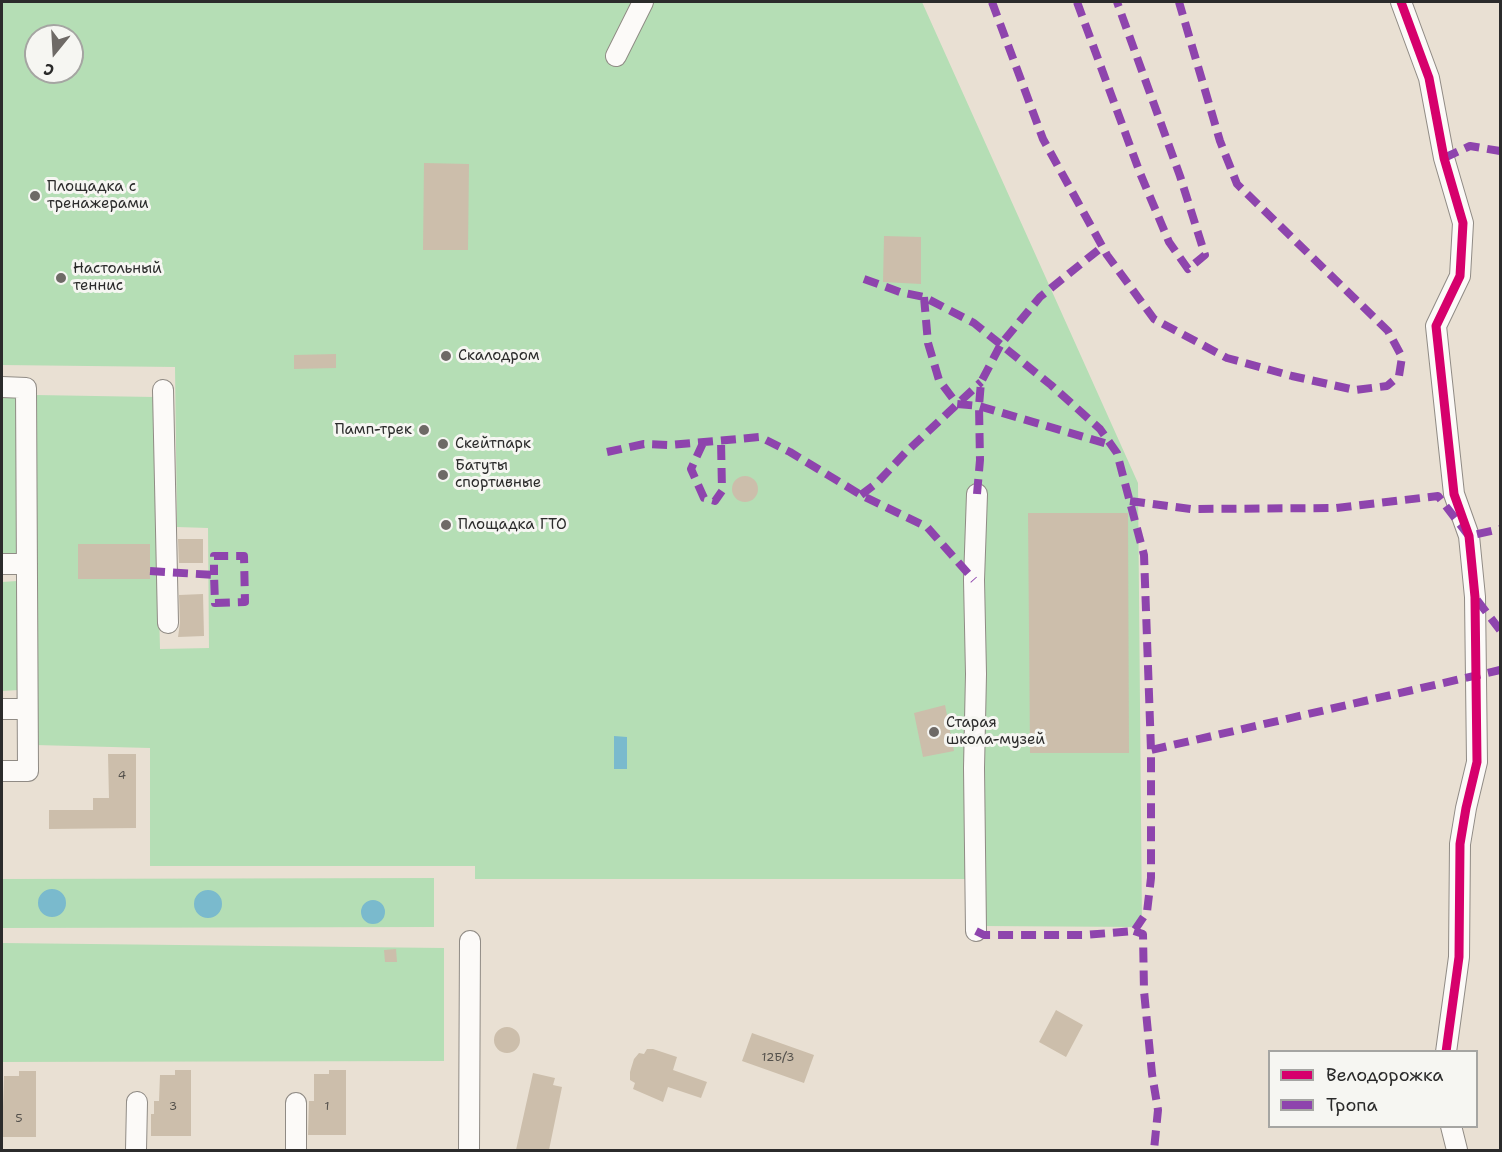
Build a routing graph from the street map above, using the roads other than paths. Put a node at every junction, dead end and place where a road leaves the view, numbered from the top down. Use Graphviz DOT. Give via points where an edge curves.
graph roads {
  1 [pos="643,2"];
  2 [pos="1401,2"];
  3 [pos="616,56"];
  4 [pos="2,387"];
  5 [pos="164,390"];
  6 [pos="977,494"];
  7 [pos="2,564"];
  8 [pos="27,564"];
  9 [pos="168,622"];
  10 [pos="2,709"];
  11 [pos="27,709"];
  12 [pos="2,771"];
  13 [pos="976,931"];
  14 [pos="470,941"];
  15 [pos="1446,1050"];
  16 [pos="137,1102"];
  17 [pos="296,1103"];
  18 [pos="1452,1128"];
  19 [pos="136,1150"];
  20 [pos="296,1150"];
  21 [pos="469,1150"];
  22 [pos="1457,1150"];
  1 -- 3 [label="street"];
  2 -- 15 [label="street" via="1430,78 1444,158 1463,223 1460,276 1436,326 1454,494 1469,536 1475,597 1477,762 1460,844 1459,957"];
  4 -- 8 [label="street" via="26,388"];
  5 -- 9 [label="street"];
  6 -- 13 [label="street"];
  7 -- 8 [label="street"];
  8 -- 11 [label="street"];
  10 -- 11 [label="street"];
  11 -- 12 [label="street" via="28,771"];
  14 -- 21 [label="street"];
  16 -- 19 [label="street"];
  17 -- 20 [label="street"];
  18 -- 22 [label="street"];
}
